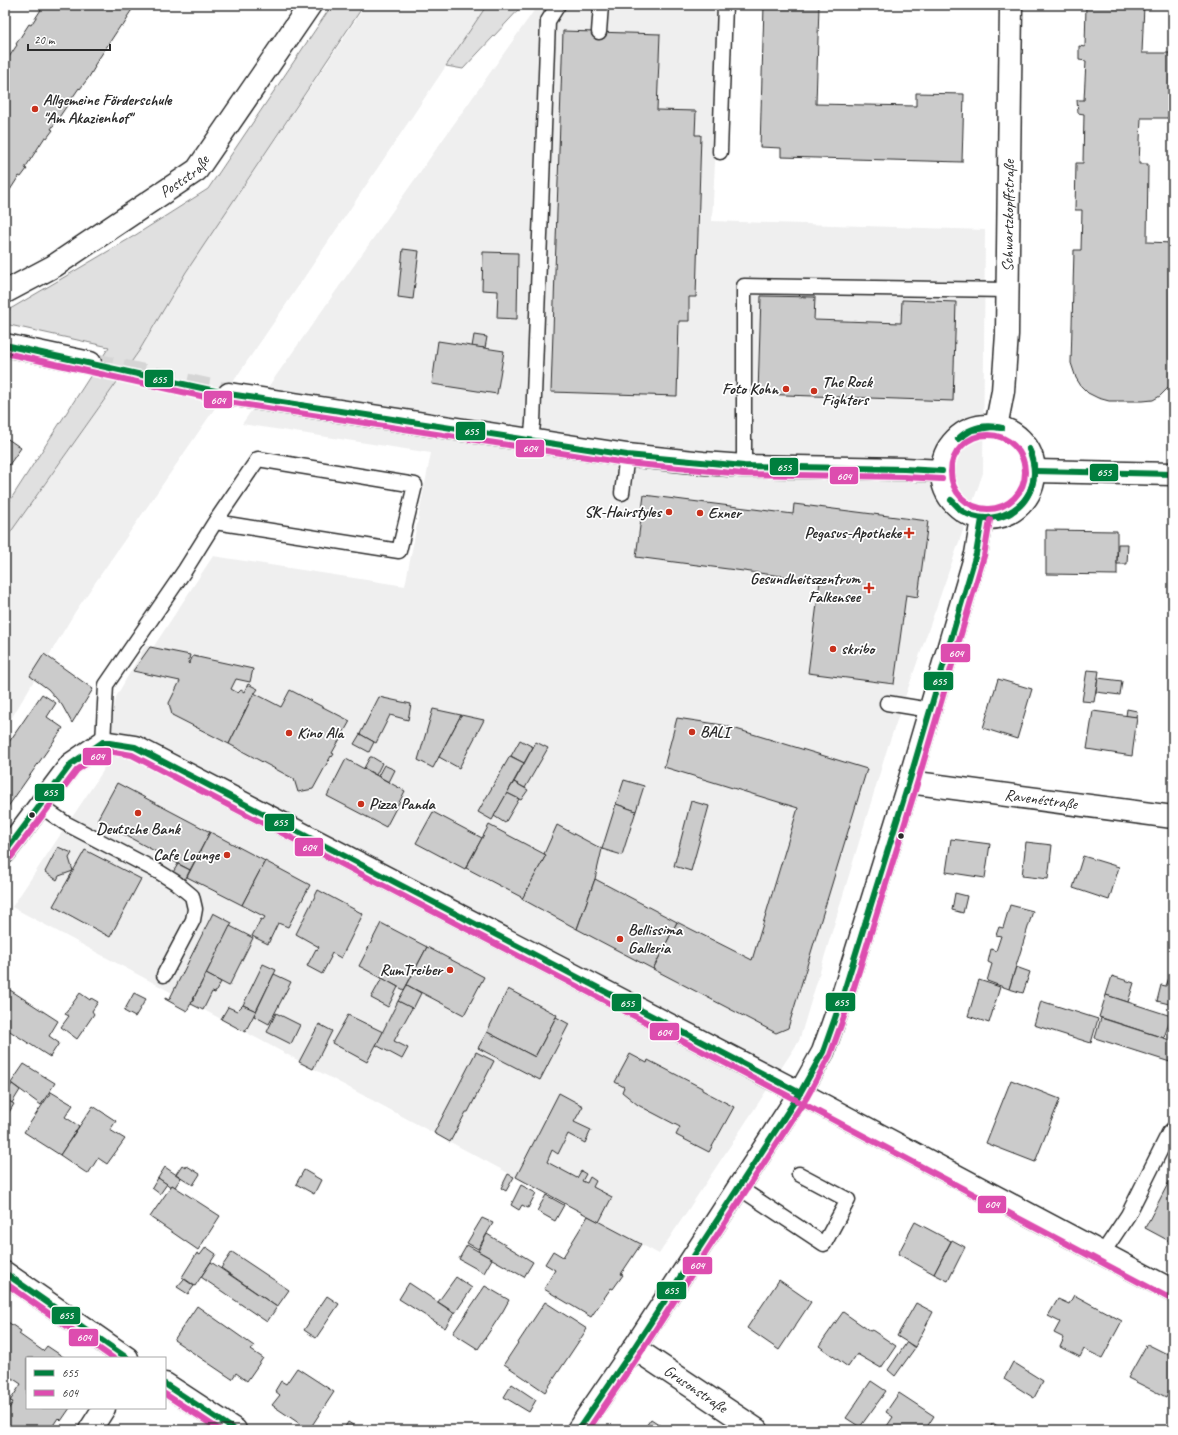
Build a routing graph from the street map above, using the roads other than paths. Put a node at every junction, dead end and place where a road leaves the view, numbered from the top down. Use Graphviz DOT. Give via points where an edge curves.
graph roads {
  1 [pos="310,5"];
  2 [pos="558,5"];
  3 [pos="601,5"];
  4 [pos="725,5"];
  5 [pos="1011,5"];
  6 [pos="599,32"];
  7 [pos="720,152"];
  8 [pos="1008,290"];
  9 [pos="5,292"];
  10 [pos="5,345"];
  11 [pos="90,363"];
  12 [pos="229,394"];
  13 [pos="996,427"];
  14 [pos="531,440"];
  15 [pos="627,455"];
  16 [pos="744,466"];
  17 [pos="942,471"];
  18 [pos="1035,471"];
  19 [pos="1173,474"];
  20 [pos="622,493"];
  21 [pos="982,519"];
  22 [pos="215,522"];
  23 [pos="887,703"];
  24 [pos="930,710"];
  25 [pos="103,742"];
  26 [pos="909,782"];
  27 [pos="39,806"];
  28 [pos="1173,817"];
  29 [pos="5,852"];
  30 [pos="164,975"];
  31 [pos="800,1093"];
  32 [pos="1173,1129"];
  33 [pos="799,1174"];
  34 [pos="738,1188"];
  35 [pos="1102,1254"];
  36 [pos="5,1273"];
  37 [pos="1173,1292"];
  38 [pos="634,1348"];
  39 [pos="126,1357"];
  40 [pos="166,1385"];
  41 [pos="103,1409"];
  42 [pos="90,1430"];
  43 [pos="235,1430"];
  44 [pos="578,1430"];
  45 [pos="757,1430"];
  1 -- 9 [label="street, Poststraße" via="197,170 54,266"];
  2 -- 14 [label="lane" via="548,21"];
  3 -- 6 [label="lane"];
  4 -- 7 [label="lane"];
  5 -- 8 [label="street, Schwartzkopffstraße"];
  8 -- 13 [label="street, Schwartzkopffstraße" via="1003,392"];
  8 -- 16 [label="lane" via="744,286"];
  10 -- 11 [label="street"];
  12 -- 14 [label="street"];
  13 -- 17 [label="street" via="980,426 959,437 945,455"];
  13 -- 18 [label="street" via="1008,430 1019,437 1033,458"];
  14 -- 15 [label="street"];
  15 -- 16 [label="street"];
  15 -- 20 [label="lane"];
  16 -- 17 [label="street"];
  17 -- 21 [label="street" via="943,484 957,508"];
  18 -- 19 [label="street"];
  18 -- 21 [label="street" via="1032,487 1021,505 1013,512 998,518"];
  21 -- 24 [label="street" via="976,554"];
  22 -- 22 [label="lane" via="258,459 415,485 399,551"];
  22 -- 25 [label="lane" via="106,685"];
  23 -- 24 [label="lane"];
  24 -- 26 [label="street"];
  25 -- 27 [label="street" via="71,764"];
  25 -- 31 [label="street" via="135,747"];
  26 -- 28 [label="street, Ravenéstraße"];
  26 -- 31 [label="street" via="823,1052"];
  27 -- 29 [label="street"];
  27 -- 30 [label="lane" via="65,823 159,872 192,896 195,909 193,920"];
  31 -- 34 [label="street"];
  31 -- 35 [label="street"];
  32 -- 35 [label="lane" via="1128,1215"];
  33 -- 34 [label="lane" via="848,1200 824,1244"];
  34 -- 38 [label="street"];
  35 -- 37 [label="street"];
  36 -- 39 [label="street"];
  38 -- 44 [label="street"];
  38 -- 45 [label="street, Grusonstraße"];
  40 -- 43 [label="street"];
  41 -- 42 [label="street"];
}
